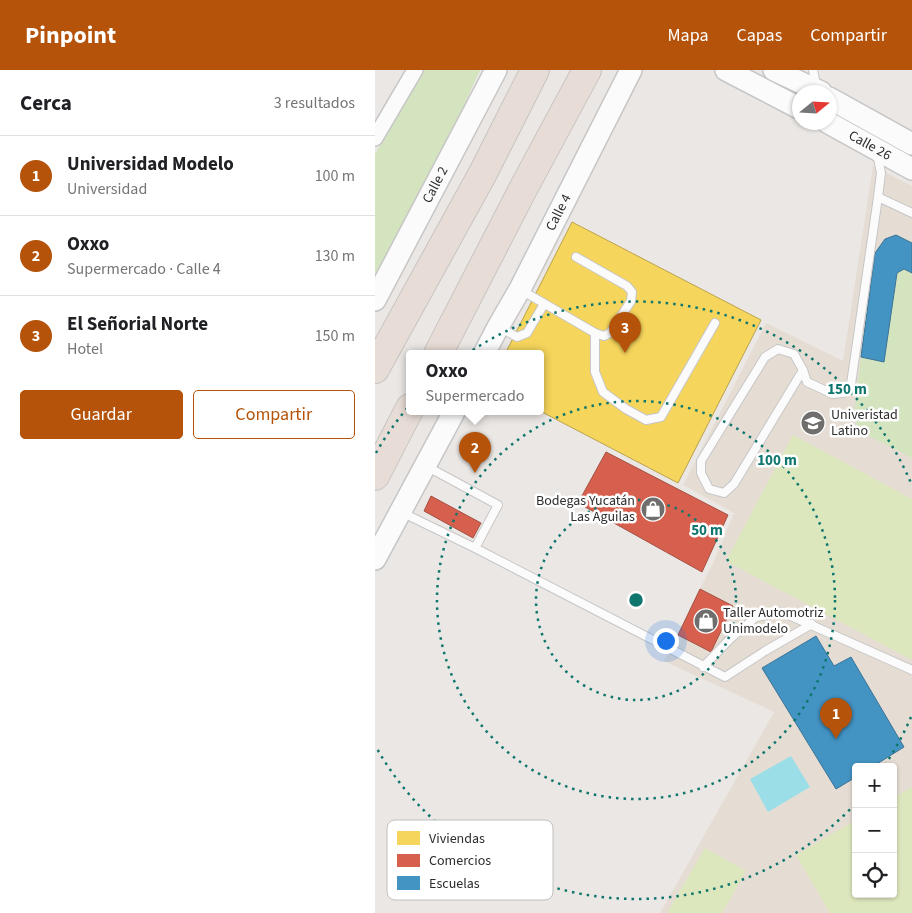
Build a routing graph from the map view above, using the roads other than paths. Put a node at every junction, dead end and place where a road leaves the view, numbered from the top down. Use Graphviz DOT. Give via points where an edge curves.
graph roads {
  1 [pos="415,70"];
  2 [pos="496,70"];
  3 [pos="535,70"];
  4 [pos="587,70"];
  5 [pos="726,70"];
  6 [pos="773,70"];
  7 [pos="813,70"];
  8 [pos="627,72"];
  9 [pos="804,85"];
  10 [pos="819,85"];
  11 [pos="837,102"];
  12 [pos="792,104"];
  13 [pos="837,127"];
  14 [pos="375,138"];
  15 [pos="912,144"];
  16 [pos="876,148"];
  17 [pos="912,168"];
  18 [pos="878,197"];
  19 [pos="912,213"];
  20 [pos="576,257"];
  21 [pos="520,290"];
  22 [pos="375,300"];
  23 [pos="544,304"];
  24 [pos="715,323"];
  25 [pos="498,327"];
  26 [pos="595,333"];
  27 [pos="440,350"];
  28 [pos="486,350"];
  29 [pos="375,370"];
  30 [pos="803,370"];
  31 [pos="406,415"];
  32 [pos="452,415"];
  33 [pos="426,466"];
  34 [pos="375,476"];
  35 [pos="401,512"];
  36 [pos="475,548"];
  37 [pos="375,559"];
  38 [pos="812,624"];
  39 [pos="703,667"];
  40 [pos="912,670"];
  1 -- 14 [label="street"];
  2 -- 22 [label="main road, Calle 2"];
  3 -- 29 [label="highway" via="483,173"];
  4 -- 27 [label="highway"];
  5 -- 12 [label="main road"];
  6 -- 9 [label="main road, Calle 26"];
  7 -- 10 [label="lane"];
  8 -- 21 [label="main road, Calle 4"];
  11 -- 15 [label="main road, Calle 26"];
  13 -- 16 [label="main road, Calle 26"];
  16 -- 17 [label="main road, Calle 26"];
  16 -- 18 [label="lane" via="881,173"];
  18 -- 19 [label="lane"];
  18 -- 30 [label="lane" via="851,384 843,393 833,394 807,382"];
  20 -- 26 [label="lane" via="632,292 631,301 610,333 604,336"];
  21 -- 23 [label="lane"];
  21 -- 25 [label="main road, Calle 4"];
  23 -- 25 [label="lane" via="527,333 517,337"];
  23 -- 26 [label="lane"];
  24 -- 26 [label="lane" via="661,417 646,420 603,392 595,372"];
  25 -- 28 [label="main road, Calle 4"];
  30 -- 30 [label="lane" via="794,354 778,350 765,357 701,461 701,473 709,489 724,493 734,484"];
  31 -- 34 [label="highway"];
  32 -- 33 [label="main road"];
  33 -- 35 [label="main road"];
  33 -- 36 [label="lane" via="498,505"];
  35 -- 36 [label="lane"];
  35 -- 37 [label="main road"];
  36 -- 39 [label="lane"];
  38 -- 39 [label="lane" via="725,677"];
  38 -- 39 [label="lane" via="782,612 756,617"];
  38 -- 40 [label="lane"];
}
